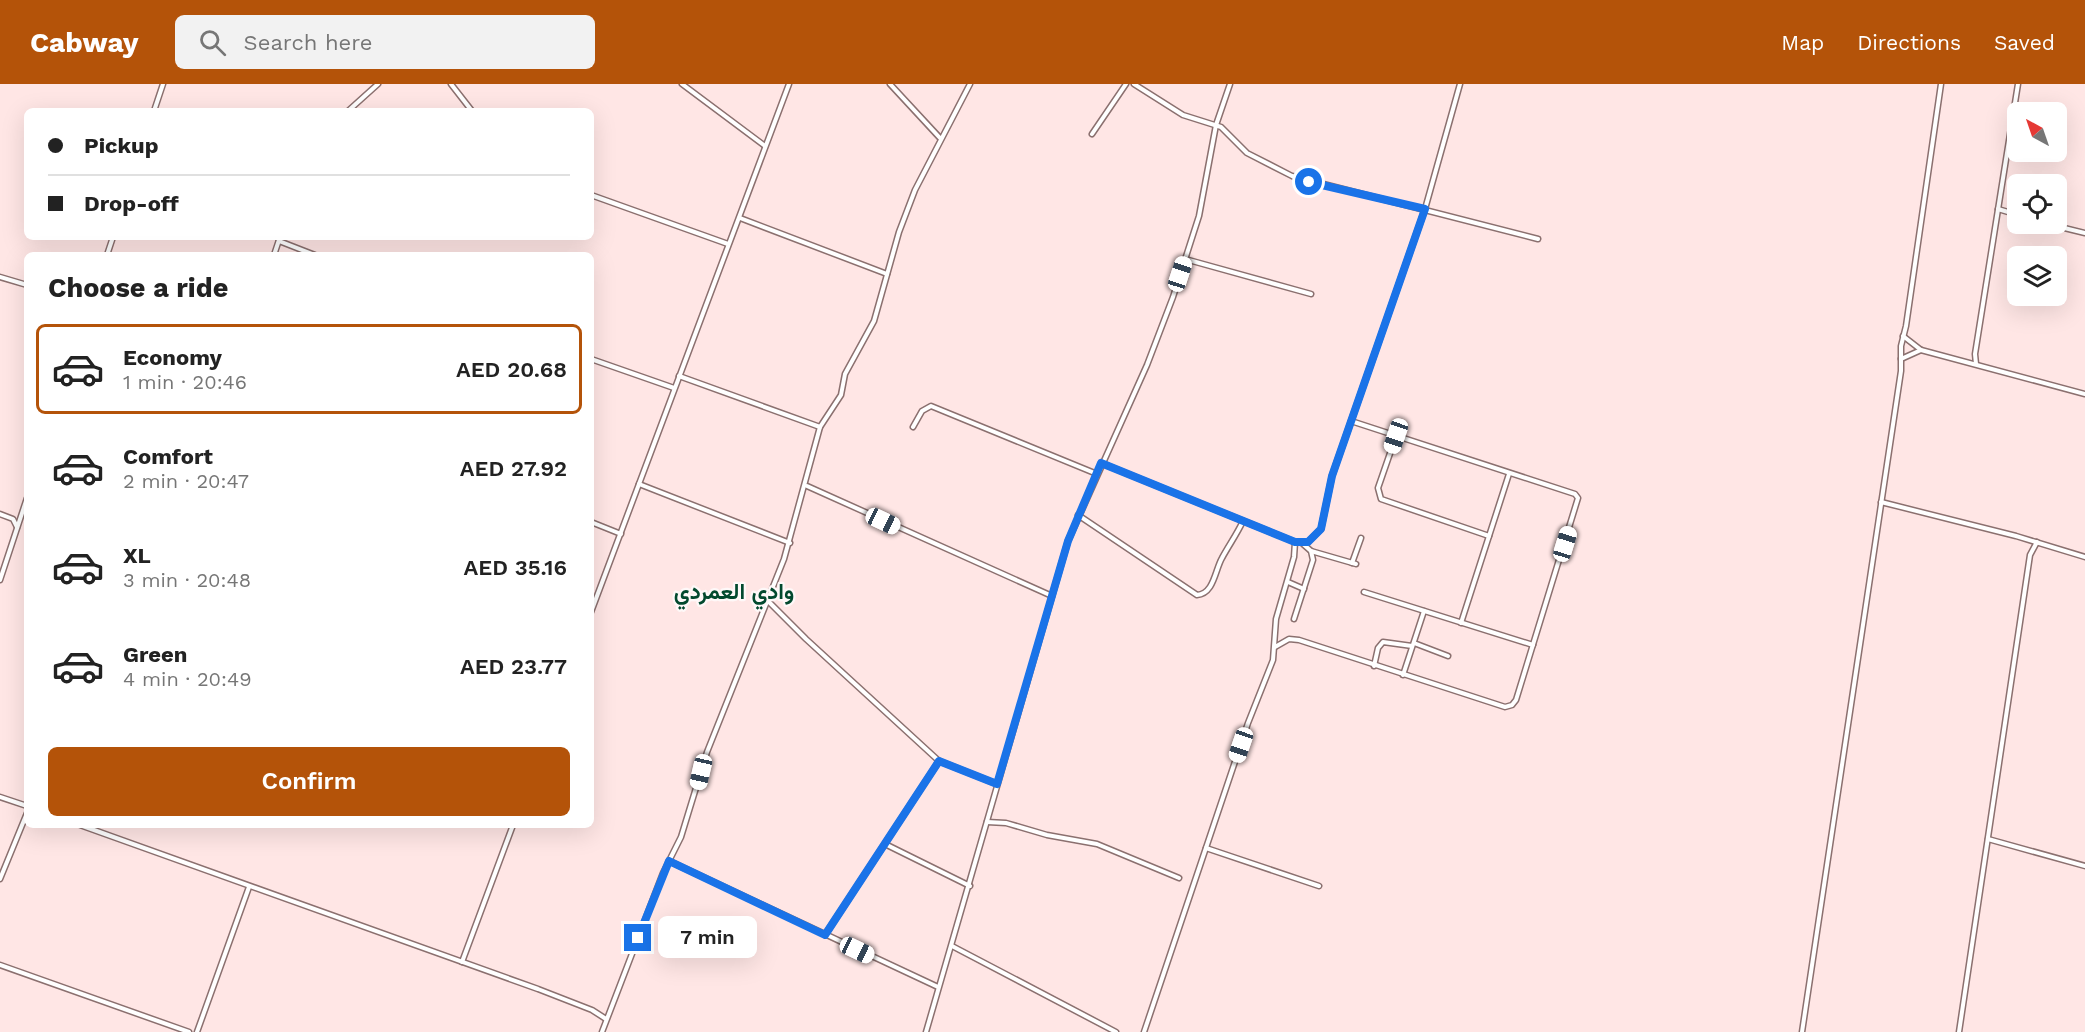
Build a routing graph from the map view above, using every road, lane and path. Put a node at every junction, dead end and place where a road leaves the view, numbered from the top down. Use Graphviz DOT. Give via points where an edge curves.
graph roads {
  1 [pos="163,84"];
  2 [pos="378,84"];
  3 [pos="451,84"];
  4 [pos="682,84"];
  5 [pos="789,84"];
  6 [pos="890,84"];
  7 [pos="970,84"];
  8 [pos="1126,84"];
  9 [pos="1134,84"];
  10 [pos="1230,84"];
  11 [pos="1460,84"];
  12 [pos="1941,84"];
  13 [pos="2018,84"];
  14 [pos="155,108"];
  15 [pos="351,108"];
  16 [pos="470,108"];
  17 [pos="1216,126"];
  18 [pos="1092,134"];
  19 [pos="940,138"];
  20 [pos="765,146"];
  21 [pos="594,196"];
  22 [pos="1425,209"];
  23 [pos="1998,209"];
  24 [pos="2007,212"];
  25 [pos="740,218"];
  26 [pos="2067,229"];
  27 [pos="2085,233"];
  28 [pos="281,240"];
  29 [pos="1538,240"];
  30 [pos="728,244"];
  31 [pos="308,252"];
  32 [pos="1185,259"];
  33 [pos="887,274"];
  34 [pos="0,277"];
  35 [pos="24,284"];
  36 [pos="1311,294"];
  37 [pos="1903,336"];
  38 [pos="1921,350"];
  39 [pos="1900,359"];
  40 [pos="594,360"];
  41 [pos="1976,364"];
  42 [pos="679,376"];
  43 [pos="674,388"];
  44 [pos="2085,394"];
  45 [pos="1351,421"];
  46 [pos="820,427"];
  47 [pos="913,427"];
  48 [pos="1396,436"];
  49 [pos="1101,463"];
  50 [pos="1097,474"];
  51 [pos="1509,474"];
  52 [pos="639,484"];
  53 [pos="806,486"];
  54 [pos="1881,502"];
  55 [pos="24,507"];
  56 [pos="0,514"];
  57 [pos="1078,515"];
  58 [pos="1243,521"];
  59 [pos="594,523"];
  60 [pos="17,527"];
  61 [pos="621,534"];
  62 [pos="1489,536"];
  63 [pos="1361,538"];
  64 [pos="1295,542"];
  65 [pos="2037,542"];
  66 [pos="790,543"];
  67 [pos="1302,543"];
  68 [pos="1311,550"];
  69 [pos="2085,557"];
  70 [pos="0,580"];
  71 [pos="1288,582"];
  72 [pos="1304,589"];
  73 [pos="1364,592"];
  74 [pos="1052,596"];
  75 [pos="767,600"];
  76 [pos="594,604"];
  77 [pos="1424,611"];
  78 [pos="1294,619"];
  79 [pos="1461,623"];
  80 [pos="1413,644"];
  81 [pos="1533,645"];
  82 [pos="1275,647"];
  83 [pos="1449,656"];
  84 [pos="1374,666"];
  85 [pos="1403,675"];
  86 [pos="939,761"];
  87 [pos="997,784"];
  88 [pos="0,797"];
  89 [pos="24,805"];
  90 [pos="24,820"];
  91 [pos="987,822"];
  92 [pos="88,828"];
  93 [pos="512,828"];
  94 [pos="1988,839"];
  95 [pos="1083,842"];
  96 [pos="885,844"];
  97 [pos="1206,848"];
  98 [pos="1080,850"];
  99 [pos="669,861"];
  100 [pos="2085,866"];
  101 [pos="1179,878"];
  102 [pos="0,879"];
  103 [pos="970,886"];
  104 [pos="1319,886"];
  105 [pos="249,887"];
  106 [pos="825,935"];
  107 [pos="951,946"];
  108 [pos="462,962"];
  109 [pos="0,965"];
  110 [pos="938,987"];
  111 [pos="606,1019"];
  112 [pos="927,1031"];
  113 [pos="189,1032"];
  114 [pos="197,1032"];
  115 [pos="602,1032"];
  116 [pos="1116,1032"];
  117 [pos="1144,1032"];
  118 [pos="1802,1032"];
  119 [pos="1959,1032"];
  1 -- 14 [label="street"];
  2 -- 15 [label="street"];
  3 -- 16 [label="street"];
  4 -- 20 [label="street"];
  5 -- 20 [label="street"];
  6 -- 19 [label="street"];
  7 -- 19 [label="street"];
  8 -- 18 [label="street"];
  9 -- 17 [label="street" via="1174,111"];
  10 -- 17 [label="street"];
  11 -- 22 [label="street"];
  12 -- 37 [label="street"];
  13 -- 23 [label="street"];
  17 -- 22 [label="street" via="1225,129 1247,153 1292,176"];
  17 -- 32 [label="street" via="1202,203"];
  19 -- 33 [label="street" via="907,211"];
  20 -- 25 [label="street"];
  21 -- 30 [label="street"];
  22 -- 29 [label="street"];
  22 -- 45 [label="street"];
  23 -- 24 [label="street"];
  23 -- 41 [label="street"];
  25 -- 30 [label="street"];
  25 -- 33 [label="street"];
  26 -- 27 [label="street"];
  28 -- 31 [label="street"];
  30 -- 42 [label="street"];
  32 -- 36 [label="street"];
  32 -- 49 [label="street" via="1157,341"];
  33 -- 46 [label="street" via="867,336 845,374 841,395"];
  34 -- 35 [label="street"];
  37 -- 38 [label="street"];
  37 -- 39 [label="street"];
  38 -- 39 [label="street"];
  38 -- 41 [label="street"];
  39 -- 54 [label="street" via="1902,368"];
  40 -- 43 [label="street"];
  41 -- 44 [label="street"];
  42 -- 43 [label="street"];
  42 -- 46 [label="street"];
  43 -- 52 [label="street"];
  45 -- 48 [label="street"];
  45 -- 67 [label="street" via="1332,476 1321,529 1314,539"];
  46 -- 53 [label="street"];
  47 -- 50 [label="street" via="924,408 935,407"];
  48 -- 51 [label="street"];
  48 -- 62 [label="street" via="1378,488 1381,499"];
  49 -- 50 [label="street"];
  49 -- 58 [label="street"];
  50 -- 57 [label="street"];
  51 -- 62 [label="street"];
  51 -- 81 [label="street" via="1578,498"];
  52 -- 61 [label="street"];
  52 -- 66 [label="street"];
  53 -- 66 [label="street"];
  53 -- 74 [label="street"];
  54 -- 65 [label="street"];
  54 -- 118 [label="street"];
  55 -- 60 [label="street"];
  56 -- 60 [label="street" via="13,519"];
  57 -- 58 [label="street" via="1197,595 1211,585 1221,558"];
  57 -- 74 [label="street"];
  58 -- 64 [label="street"];
  59 -- 61 [label="street"];
  60 -- 70 [label="street"];
  61 -- 76 [label="street"];
  62 -- 79 [label="street"];
  63 -- 68 [label="street" via="1354,563"];
  64 -- 67 [label="street"];
  64 -- 71 [label="street"];
  65 -- 69 [label="street"];
  65 -- 94 [label="street" via="2030,555 2025,583"];
  66 -- 75 [label="street"];
  67 -- 68 [label="street"];
  68 -- 72 [label="street" via="1313,560"];
  71 -- 72 [label="street"];
  71 -- 82 [label="street" via="1276,619"];
  72 -- 78 [label="street"];
  73 -- 77 [label="street"];
  74 -- 87 [label="street"];
  75 -- 86 [label="street"];
  75 -- 99 [label="street"];
  77 -- 79 [label="street"];
  77 -- 80 [label="street"];
  79 -- 81 [label="street"];
  80 -- 83 [label="street"];
  80 -- 84 [label="street" via="1383,642"];
  80 -- 85 [label="street"];
  81 -- 85 [label="street" via="1516,700 1509,707"];
  82 -- 84 [label="street" via="1294,639"];
  82 -- 97 [label="street"];
  84 -- 85 [label="street"];
  86 -- 87 [label="street"];
  86 -- 96 [label="street"];
  87 -- 91 [label="street"];
  88 -- 89 [label="street"];
  90 -- 102 [label="street"];
  91 -- 95 [label="street"];
  91 -- 103 [label="street"];
  92 -- 105 [label="street"];
  93 -- 108 [label="street"];
  94 -- 100 [label="street"];
  94 -- 119 [label="street"];
  95 -- 98 [label="street"];
  95 -- 101 [label="street"];
  96 -- 103 [label="street"];
  96 -- 106 [label="street"];
  97 -- 104 [label="street"];
  97 -- 117 [label="street"];
  99 -- 106 [label="street"];
  99 -- 111 [label="street"];
  103 -- 107 [label="street"];
  105 -- 108 [label="street"];
  105 -- 114 [label="street"];
  106 -- 110 [label="street"];
  107 -- 110 [label="street"];
  107 -- 116 [label="street"];
  108 -- 111 [label="street" via="549,993"];
  109 -- 113 [label="street"];
  110 -- 112 [label="street"];
  111 -- 115 [label="street"];
}
